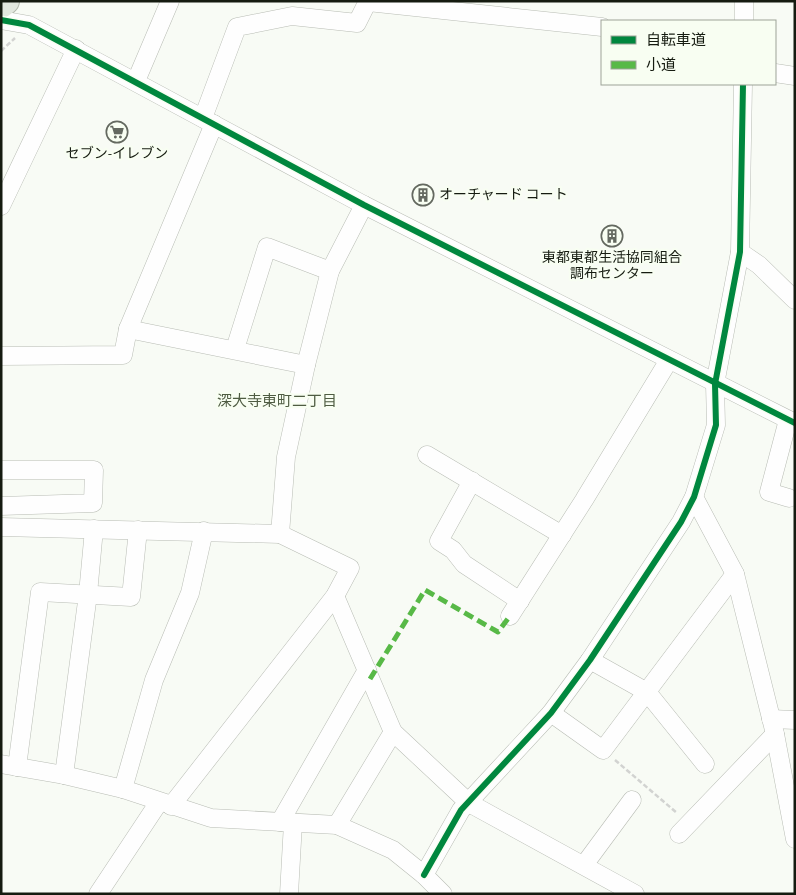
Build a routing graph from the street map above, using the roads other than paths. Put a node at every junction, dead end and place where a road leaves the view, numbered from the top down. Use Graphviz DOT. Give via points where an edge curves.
graph roads {
  1 [pos="170,1"];
  2 [pos="744,1"];
  3 [pos="368,2"];
  4 [pos="5,12"];
  5 [pos="744,20"];
  6 [pos="601,27"];
  7 [pos="76,49"];
  8 [pos="776,73"];
  9 [pos="795,76"];
  10 [pos="136,81"];
  11 [pos="743,85"];
  12 [pos="208,121"];
  13 [pos="364,204"];
  14 [pos="1,206"];
  15 [pos="740,252"];
  16 [pos="330,271"];
  17 [pos="795,300"];
  18 [pos="128,328"];
  19 [pos="235,350"];
  20 [pos="1,356"];
  21 [pos="668,360"];
  22 [pos="306,365"];
  23 [pos="715,384"];
  24 [pos="791,422"];
  25 [pos="427,455"];
  26 [pos="1,470"];
  27 [pos="472,481"];
  28 [pos="694,497"];
  29 [pos="789,498"];
  30 [pos="1,506"];
  31 [pos="1,527"];
  32 [pos="94,529"];
  33 [pos="138,530"];
  34 [pos="204,531"];
  35 [pos="280,534"];
  36 [pos="562,535"];
  37 [pos="735,574"];
  38 [pos="88,594"];
  39 [pos="335,596"];
  40 [pos="520,601"];
  41 [pos="510,616"];
  42 [pos="590,660"];
  43 [pos="367,670"];
  44 [pos="647,692"];
  45 [pos="551,713"];
  46 [pos="795,720"];
  47 [pos="773,727"];
  48 [pos="393,732"];
  49 [pos="705,764"];
  50 [pos="9,766"];
  51 [pos="64,775"];
  52 [pos="123,789"];
  53 [pos="632,800"];
  54 [pos="468,803"];
  55 [pos="165,804"];
  56 [pos="286,822"];
  57 [pos="337,825"];
  58 [pos="684,829"];
  59 [pos="795,839"];
  60 [pos="584,865"];
  61 [pos="424,875"];
  62 [pos="625,891"];
  63 [pos="98,894"];
  64 [pos="289,894"];
  65 [pos="443,894"];
  1 -- 10 [label="street"];
  2 -- 5 [label="street"];
  3 -- 6 [label="street"];
  3 -- 12 [label="street" via="357,23 292,16 237,27"];
  4 -- 7 [label="street"];
  7 -- 10 [label="street"];
  7 -- 14 [label="street"];
  8 -- 9 [label="street"];
  10 -- 12 [label="street"];
  11 -- 15 [label="street"];
  12 -- 13 [label="street"];
  12 -- 18 [label="street"];
  13 -- 16 [label="street"];
  13 -- 21 [label="street"];
  15 -- 17 [label="street" via="759,265"];
  15 -- 23 [label="street"];
  16 -- 19 [label="street" via="266,247"];
  16 -- 22 [label="street"];
  18 -- 19 [label="street"];
  18 -- 20 [label="street" via="123,355"];
  19 -- 22 [label="street"];
  21 -- 23 [label="street"];
  21 -- 36 [label="street"];
  22 -- 35 [label="street" via="286,457"];
  23 -- 24 [label="street"];
  23 -- 28 [label="street" via="716,425"];
  24 -- 29 [label="street" via="769,492"];
  25 -- 27 [label="street"];
  26 -- 30 [label="street" via="94,470 93,504"];
  27 -- 36 [label="street"];
  27 -- 40 [label="street" via="439,541 453,550 464,564"];
  28 -- 37 [label="street"];
  28 -- 42 [label="street"];
  31 -- 32 [label="street"];
  32 -- 33 [label="street"];
  32 -- 38 [label="street"];
  33 -- 34 [label="street"];
  33 -- 38 [label="street" via="131,597"];
  34 -- 35 [label="street"];
  34 -- 52 [label="street" via="190,593 154,680"];
  35 -- 39 [label="street" via="350,568"];
  36 -- 40 [label="street"];
  37 -- 44 [label="street"];
  37 -- 47 [label="street"];
  38 -- 50 [label="street" via="40,592"];
  38 -- 51 [label="street"];
  39 -- 43 [label="street"];
  39 -- 55 [label="street"];
  40 -- 41 [label="street"];
  42 -- 44 [label="street"];
  42 -- 45 [label="street"];
  43 -- 48 [label="street"];
  43 -- 56 [label="street"];
  44 -- 45 [label="street" via="604,750"];
  44 -- 49 [label="street"];
  45 -- 54 [label="street"];
  46 -- 47 [label="street"];
  47 -- 58 [label="street"];
  47 -- 59 [label="street"];
  48 -- 54 [label="street"];
  48 -- 57 [label="street"];
  50 -- 51 [label="street"];
  51 -- 52 [label="street"];
  52 -- 55 [label="street"];
  53 -- 60 [label="street"];
  54 -- 60 [label="street"];
  54 -- 61 [label="street"];
  55 -- 56 [label="street" via="211,818"];
  55 -- 63 [label="street"];
  56 -- 57 [label="street"];
  56 -- 64 [label="street"];
  57 -- 61 [label="street" via="393,850"];
  60 -- 62 [label="street"];
  61 -- 65 [label="street"];
}
